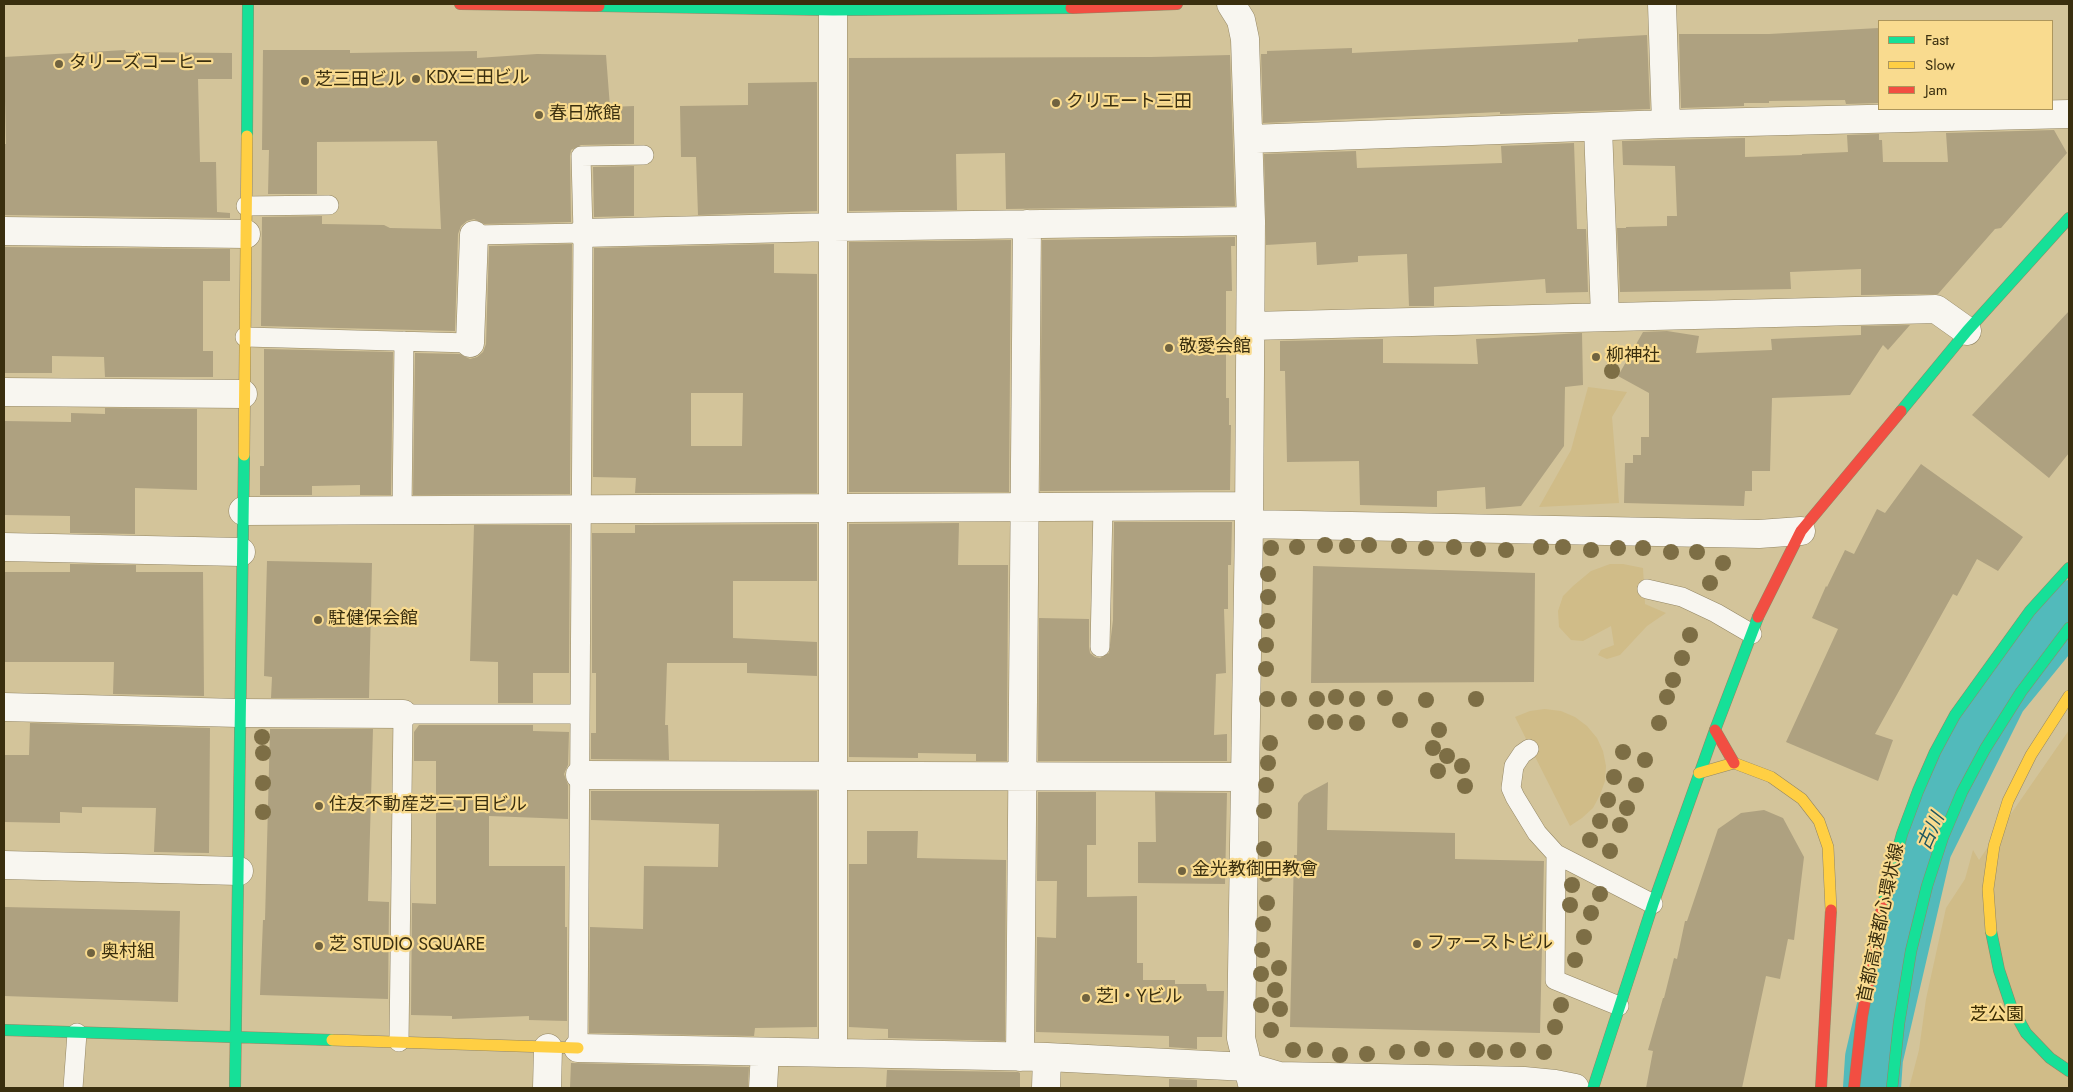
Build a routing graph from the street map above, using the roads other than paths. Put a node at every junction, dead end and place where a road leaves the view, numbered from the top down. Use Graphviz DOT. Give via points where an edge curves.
graph roads {
  1 [pos="248,4"];
  2 [pos="460,4"];
  3 [pos="1177,4"];
  4 [pos="1231,4"];
  5 [pos="1662,4"];
  6 [pos="1073,6"];
  7 [pos="833,10"];
  8 [pos="2069,114"];
  9 [pos="1666,124"];
  10 [pos="1598,127"];
  11 [pos="1249,139"];
  12 [pos="644,155"];
  13 [pos="329,205"];
  14 [pos="246,206"];
  15 [pos="2069,218"];
  16 [pos="1251,221"];
  17 [pos="1027,224"];
  18 [pos="833,227"];
  19 [pos="4,231"];
  20 [pos="583,233"];
  21 [pos="246,234"];
  22 [pos="474,235"];
  23 [pos="1605,317"];
  24 [pos="1252,326"];
  25 [pos="1967,331"];
  26 [pos="244,338"];
  27 [pos="404,341"];
  28 [pos="470,343"];
  29 [pos="4,392"];
  30 [pos="243,394"];
  31 [pos="1103,507"];
  32 [pos="833,508"];
  33 [pos="1025,508"];
  34 [pos="581,510"];
  35 [pos="243,511"];
  36 [pos="402,511"];
  37 [pos="1249,515"];
  38 [pos="1800,531"];
  39 [pos="4,548"];
  40 [pos="241,552"];
  41 [pos="2069,568"];
  42 [pos="1647,589"];
  43 [pos="2069,628"];
  44 [pos="1752,634"];
  45 [pos="1100,647"];
  46 [pos="2069,696"];
  47 [pos="4,707"];
  48 [pos="239,713"];
  49 [pos="403,714"];
  50 [pos="580,714"];
  51 [pos="1715,730"];
  52 [pos="1529,749"];
  53 [pos="1734,763"];
  54 [pos="1699,773"];
  55 [pos="580,775"];
  56 [pos="834,776"];
  57 [pos="1022,777"];
  58 [pos="1245,777"];
  59 [pos="1556,854"];
  60 [pos="4,865"];
  61 [pos="239,871"];
  62 [pos="1653,904"];
  63 [pos="1619,1006"];
  64 [pos="4,1030"];
  65 [pos="77,1033"];
  66 [pos="234,1038"];
  67 [pos="399,1042"];
  68 [pos="548,1048"];
  69 [pos="578,1048"];
  70 [pos="764,1052"];
  71 [pos="834,1052"];
  72 [pos="1020,1057"];
  73 [pos="1047,1057"];
  74 [pos="2069,1071"];
  75 [pos="1250,1077"];
  76 [pos="73,1088"];
  77 [pos="235,1088"];
  78 [pos="547,1088"];
  79 [pos="763,1088"];
  80 [pos="1046,1088"];
  81 [pos="1574,1088"];
  82 [pos="1594,1088"];
  83 [pos="1821,1088"];
  84 [pos="1854,1088"];
  85 [pos="1892,1088"];
  1 -- 14 [label="main road"];
  2 -- 7 [label="main road"];
  3 -- 6 [label="main road"];
  4 -- 11 [label="street" via="1241,20 1246,38"];
  5 -- 9 [label="street"];
  6 -- 7 [label="main road"];
  7 -- 18 [label="street"];
  8 -- 9 [label="street"];
  9 -- 10 [label="street"];
  10 -- 11 [label="street"];
  10 -- 23 [label="street"];
  11 -- 16 [label="street"];
  12 -- 20 [label="lane" via="581,156"];
  13 -- 14 [label="lane"];
  14 -- 21 [label="main road"];
  15 -- 25 [label="main road"];
  16 -- 17 [label="street"];
  16 -- 24 [label="street"];
  17 -- 18 [label="street"];
  17 -- 33 [label="street"];
  18 -- 20 [label="street"];
  18 -- 32 [label="street"];
  19 -- 21 [label="street"];
  20 -- 22 [label="lane"];
  20 -- 34 [label="lane"];
  21 -- 26 [label="main road"];
  22 -- 28 [label="street"];
  23 -- 24 [label="street"];
  23 -- 25 [label="street" via="1936,309"];
  24 -- 37 [label="street"];
  25 -- 38 [label="main road"];
  26 -- 27 [label="lane"];
  26 -- 30 [label="main road"];
  27 -- 28 [label="lane"];
  27 -- 36 [label="lane"];
  29 -- 30 [label="street"];
  30 -- 35 [label="main road"];
  31 -- 33 [label="street"];
  31 -- 37 [label="street"];
  31 -- 45 [label="lane"];
  32 -- 33 [label="street"];
  32 -- 34 [label="street"];
  32 -- 56 [label="street"];
  33 -- 57 [label="street"];
  34 -- 36 [label="street"];
  34 -- 50 [label="lane"];
  35 -- 36 [label="street"];
  35 -- 40 [label="main road"];
  37 -- 38 [label="street" via="1759,534"];
  37 -- 58 [label="street"];
  38 -- 44 [label="main road"];
  39 -- 40 [label="street"];
  40 -- 48 [label="main road"];
  41 -- 84 [label="main road, 首都高速都心環状線" via="2030,611 1955,715 1918,790 1902,834 1882,909 1862,1017"];
  42 -- 44 [label="lane" via="1682,597"];
  43 -- 85 [label="main road, 首都高速都心環状線" via="1984,749 1943,837 1911,951"];
  44 -- 51 [label="main road"];
  46 -- 74 [label="main road" via="2031,755 2008,802 1994,846 1988,889 1991,933 2011,1006 2026,1033 2050,1058"];
  47 -- 48 [label="street"];
  48 -- 49 [label="street"];
  48 -- 61 [label="main road"];
  49 -- 50 [label="lane"];
  49 -- 67 [label="lane"];
  50 -- 55 [label="lane"];
  51 -- 53 [label="main road"];
  51 -- 54 [label="main road"];
  52 -- 59 [label="lane" via="1514,766 1511,788 1536,833"];
  53 -- 54 [label="main road"];
  53 -- 83 [label="main road" via="1771,777 1802,799 1819,821 1828,847 1831,912"];
  54 -- 62 [label="main road"];
  55 -- 56 [label="street"];
  55 -- 69 [label="lane"];
  56 -- 57 [label="street"];
  56 -- 71 [label="street"];
  57 -- 58 [label="street"];
  57 -- 72 [label="street"];
  58 -- 75 [label="street" via="1241,1038"];
  59 -- 62 [label="lane"];
  59 -- 63 [label="lane" via="1555,980"];
  60 -- 61 [label="street"];
  61 -- 66 [label="main road"];
  62 -- 63 [label="main road"];
  63 -- 82 [label="main road"];
  64 -- 65 [label="main road"];
  65 -- 66 [label="main road"];
  65 -- 76 [label="lane"];
  66 -- 67 [label="main road"];
  66 -- 77 [label="main road"];
  67 -- 68 [label="main road"];
  68 -- 69 [label="main road"];
  68 -- 78 [label="street"];
  69 -- 70 [label="street"];
  70 -- 71 [label="street"];
  70 -- 79 [label="street"];
  71 -- 72 [label="street"];
  72 -- 73 [label="street"];
  73 -- 75 [label="street"];
  73 -- 80 [label="street"];
  75 -- 81 [label="street" via="1524,1081"];
}
